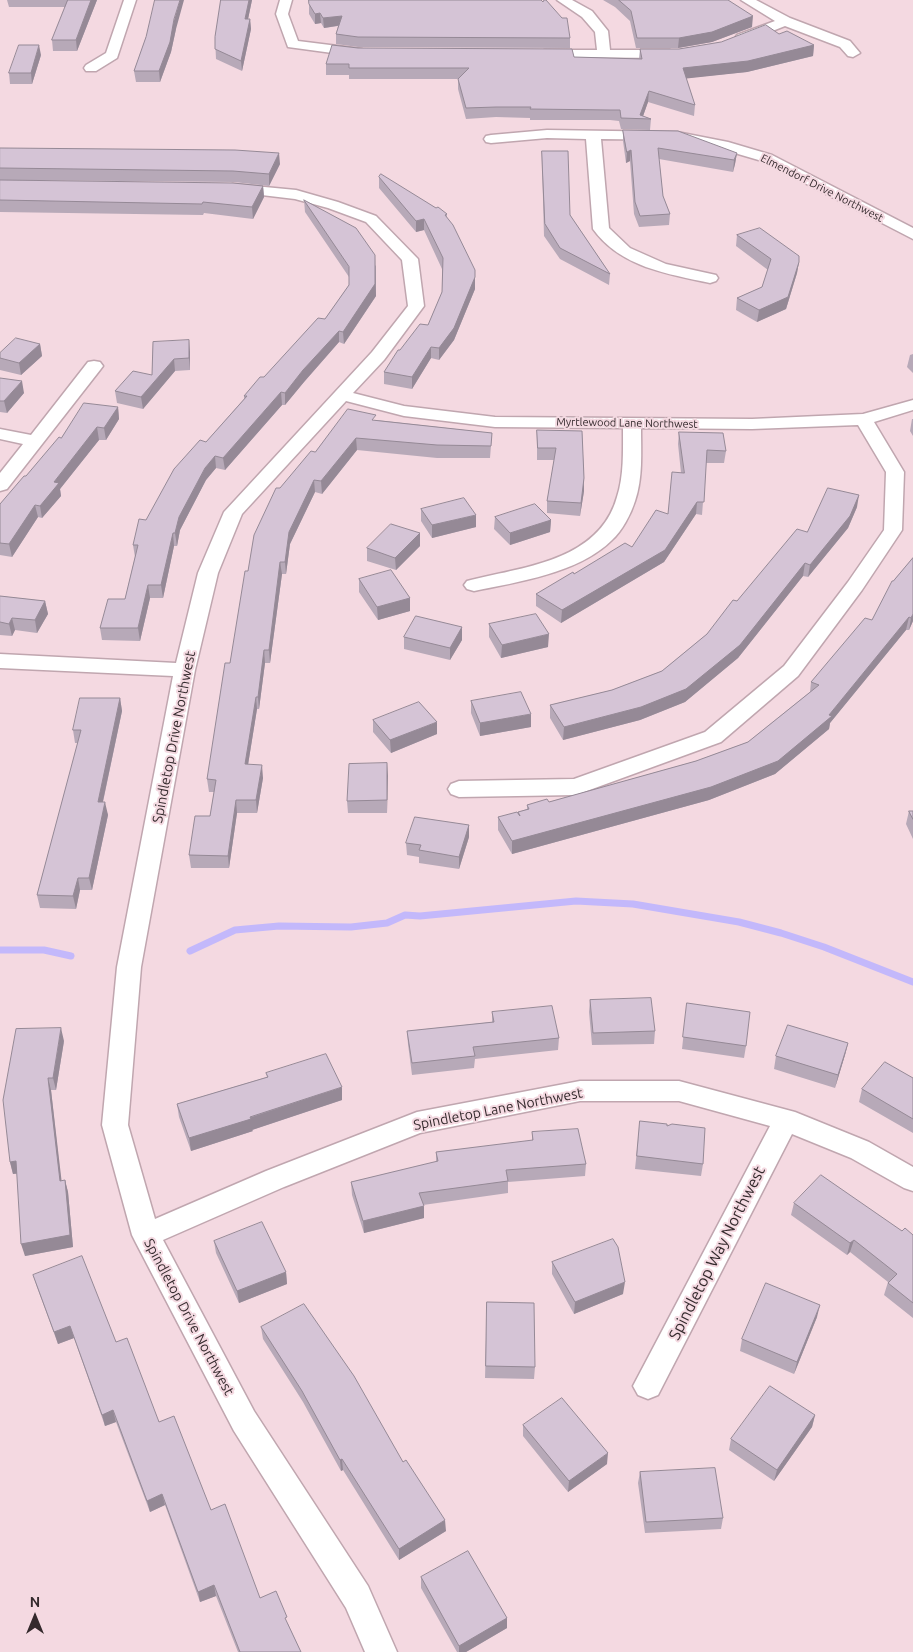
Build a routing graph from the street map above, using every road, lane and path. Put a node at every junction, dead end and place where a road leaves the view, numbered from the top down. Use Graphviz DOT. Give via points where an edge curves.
graph roads {
  1 [pos="130,0"];
  2 [pos="286,0"];
  3 [pos="563,0"];
  4 [pos="746,0"];
  5 [pos="785,21"];
  6 [pos="732,42"];
  7 [pos="378,53"];
  8 [pos="687,53"];
  9 [pos="853,53"];
  10 [pos="535,54"];
  11 [pos="604,54"];
  12 [pos="91,68"];
  13 [pos="594,135"];
  14 [pos="491,139"];
  15 [pos="214,188"];
  16 [pos="913,234"];
  17 [pos="710,278"];
  18 [pos="94,366"];
  19 [pos="342,395"];
  20 [pos="913,404"];
  21 [pos="864,419"];
  22 [pos="632,424"];
  23 [pos="0,434"];
  24 [pos="36,441"];
  25 [pos="0,486"];
  26 [pos="474,585"];
  27 [pos="0,661"];
  28 [pos="185,670"];
  29 [pos="459,788"];
  30 [pos="786,1120"];
  31 [pos="913,1180"];
  32 [pos="146,1235"];
  33 [pos="648,1386"];
  34 [pos="381,1652"];
  1 -- 12 [label="street" via="112,55"];
  2 -- 7 [label="street" via="282,14 293,44"];
  3 -- 11 [label="street" via="587,14 601,31"];
  4 -- 5 [label="street"];
  5 -- 6 [label="street"];
  5 -- 9 [label="street" via="845,44"];
  8 -- 11 [label="street"];
  10 -- 11 [label="street"];
  13 -- 14 [label="street, Elmendorf Drive Northwest" via="547,134"];
  13 -- 16 [label="street, Elmendorf Drive Northwest" via="677,136 767,158"];
  13 -- 17 [label="street" via="601,229 624,251 661,268"];
  15 -- 19 [label="street, Spindletop Drive Northwest" via="296,195 333,205 371,219 410,259 416,306 378,356"];
  18 -- 24 [label="street"];
  19 -- 22 [label="street, Myrtlewood Lane Northwest" via="404,411 495,422"];
  19 -- 28 [label="street, Spindletop Drive Northwest" via="233,512 208,573"];
  20 -- 21 [label="street, Myrtlewood Lane Northwest"];
  21 -- 22 [label="street, Myrtlewood Lane Northwest" via="752,424"];
  21 -- 29 [label="street" via="895,472 893,530 792,671 713,737 576,788"];
  22 -- 26 [label="street" via="626,500 607,536 567,560"];
  23 -- 24 [label="street"];
  24 -- 25 [label="street"];
  27 -- 28 [label="street"];
  28 -- 32 [label="street, Spindletop Drive Northwest" via="129,967 115,1125"];
  30 -- 31 [label="street, Spindletop Lane Northwest" via="860,1150"];
  30 -- 32 [label="street, Spindletop Lane Northwest" via="679,1091 580,1091 417,1123"];
  30 -- 33 [label="street, Spindletop Way Northwest"];
  32 -- 34 [label="street, Spindletop Drive Northwest" via="244,1421 357,1597"];
}
